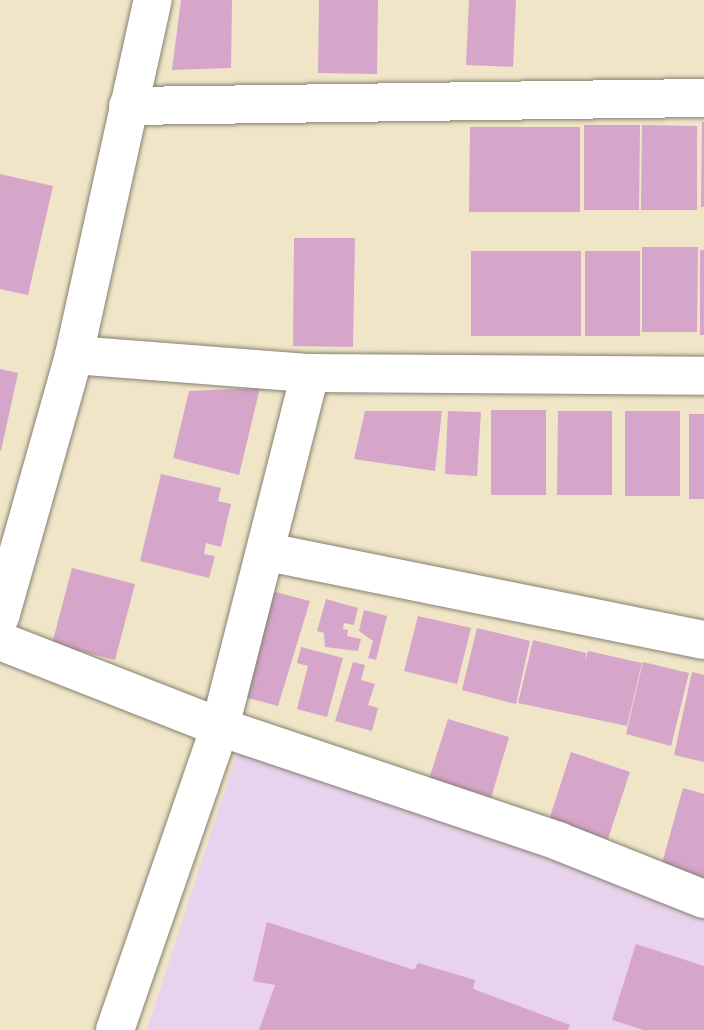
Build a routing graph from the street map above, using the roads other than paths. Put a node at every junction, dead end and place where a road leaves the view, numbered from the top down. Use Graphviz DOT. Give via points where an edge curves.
graph roads {
  1 [pos="153,0"];
  2 [pos="704,98"];
  3 [pos="128,106"];
  4 [pos="74,355"];
  5 [pos="310,373"];
  6 [pos="704,376"];
  7 [pos="267,552"];
  8 [pos="0,617"];
  9 [pos="704,640"];
  10 [pos="0,641"];
  11 [pos="220,727"];
  12 [pos="704,899"];
  13 [pos="115,1030"];
  1 -- 3 [label="street"];
  2 -- 3 [label="street"];
  3 -- 4 [label="street"];
  4 -- 5 [label="street"];
  4 -- 8 [label="street"];
  5 -- 6 [label="street"];
  5 -- 7 [label="street"];
  7 -- 9 [label="street"];
  7 -- 11 [label="street"];
  10 -- 11 [label="street"];
  11 -- 12 [label="street" via="558,841"];
  11 -- 13 [label="street"];
}
